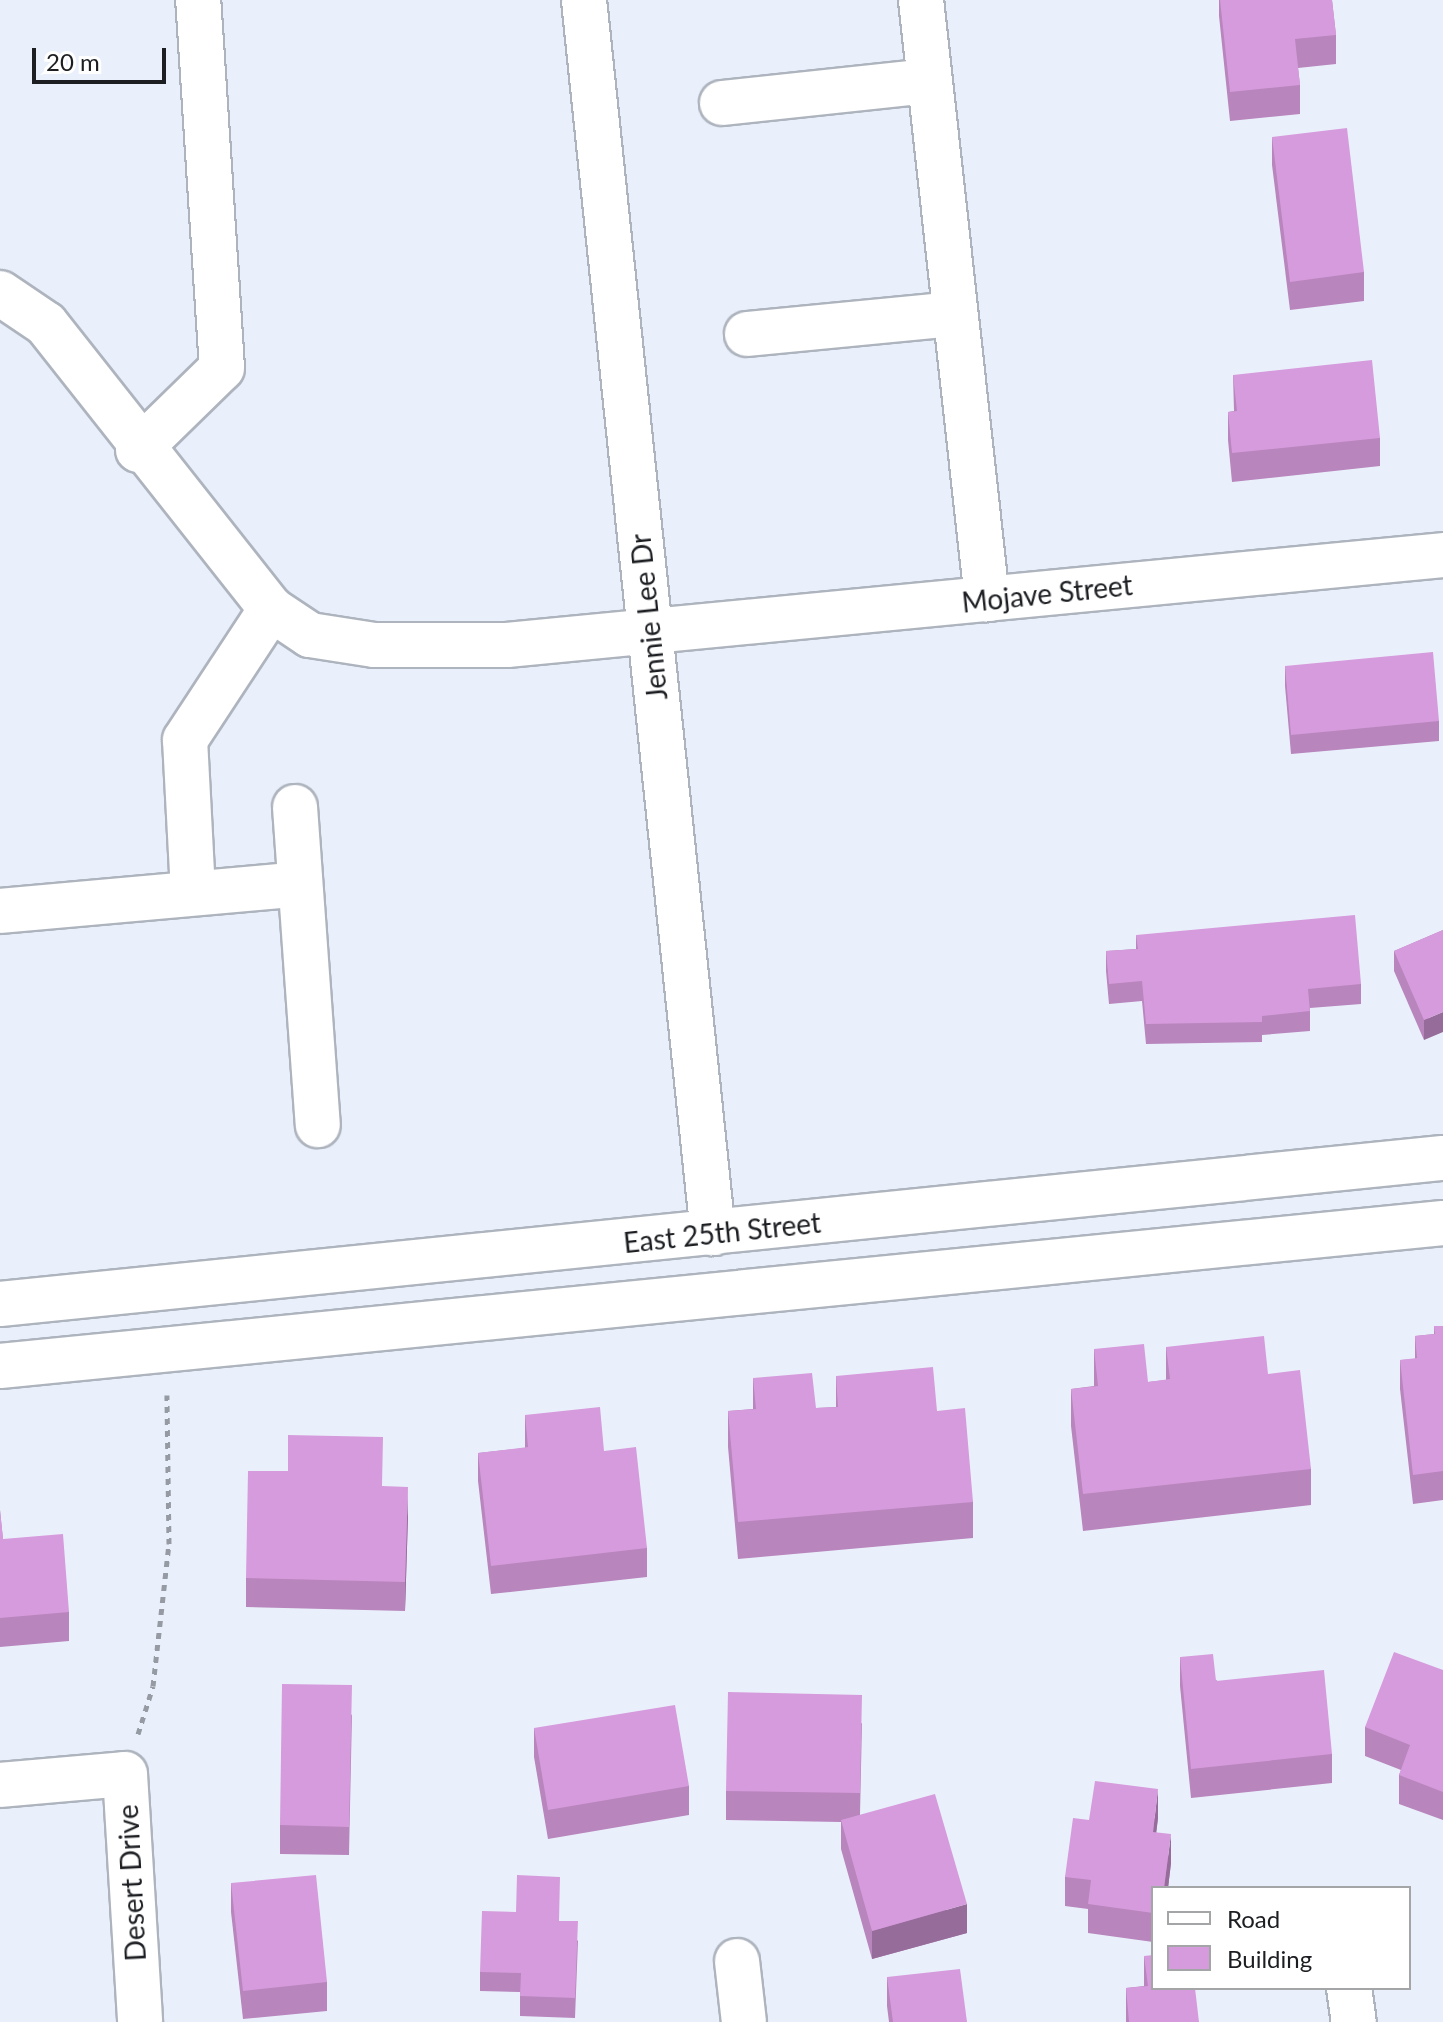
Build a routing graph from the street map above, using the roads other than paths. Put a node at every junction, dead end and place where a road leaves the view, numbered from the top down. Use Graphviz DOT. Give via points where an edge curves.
graph roads {
  1 [pos="198,0"];
  2 [pos="584,0"];
  3 [pos="921,0"];
  4 [pos="929,81"];
  5 [pos="722,103"];
  6 [pos="0,293"];
  7 [pos="954,314"];
  8 [pos="747,334"];
  9 [pos="138,450"];
  10 [pos="1443,555"];
  11 [pos="987,599"];
  12 [pos="271,609"];
  13 [pos="650,632"];
  14 [pos="295,807"];
  15 [pos="300,884"];
  16 [pos="193,892"];
  17 [pos="0,911"];
  18 [pos="318,1125"];
  19 [pos="1443,1158"];
  20 [pos="1443,1223"];
  21 [pos="713,1233"];
  22 [pos="0,1304"];
  23 [pos="0,1366"];
  24 [pos="0,1785"];
  25 [pos="737,1961"];
  26 [pos="1349,1990"];
  27 [pos="140,2022"];
  28 [pos="744,2022"];
  29 [pos="1354,2022"];
  1 -- 9 [label="street" via="222,368"];
  2 -- 13 [label="street, Jennie Lee Dr"];
  3 -- 4 [label="street"];
  4 -- 5 [label="street"];
  4 -- 7 [label="street"];
  6 -- 9 [label="street, Mojave Street" via="46,324"];
  7 -- 8 [label="street"];
  7 -- 11 [label="street"];
  9 -- 12 [label="street, Mojave Street"];
  10 -- 11 [label="street, Mojave Street"];
  11 -- 13 [label="street, Mojave Street"];
  12 -- 13 [label="street, Mojave Street" via="310,635 374,645 507,645"];
  12 -- 16 [label="street" via="185,740"];
  13 -- 21 [label="street, Jennie Lee Dr"];
  14 -- 15 [label="street"];
  15 -- 16 [label="street"];
  15 -- 18 [label="street"];
  16 -- 17 [label="street"];
  19 -- 21 [label="street, East 25th Street"];
  20 -- 23 [label="street"];
  21 -- 22 [label="street, East 25th Street"];
  24 -- 27 [label="street, Desert Drive" via="125,1774"];
  25 -- 28 [label="street"];
  26 -- 29 [label="street"];
}
